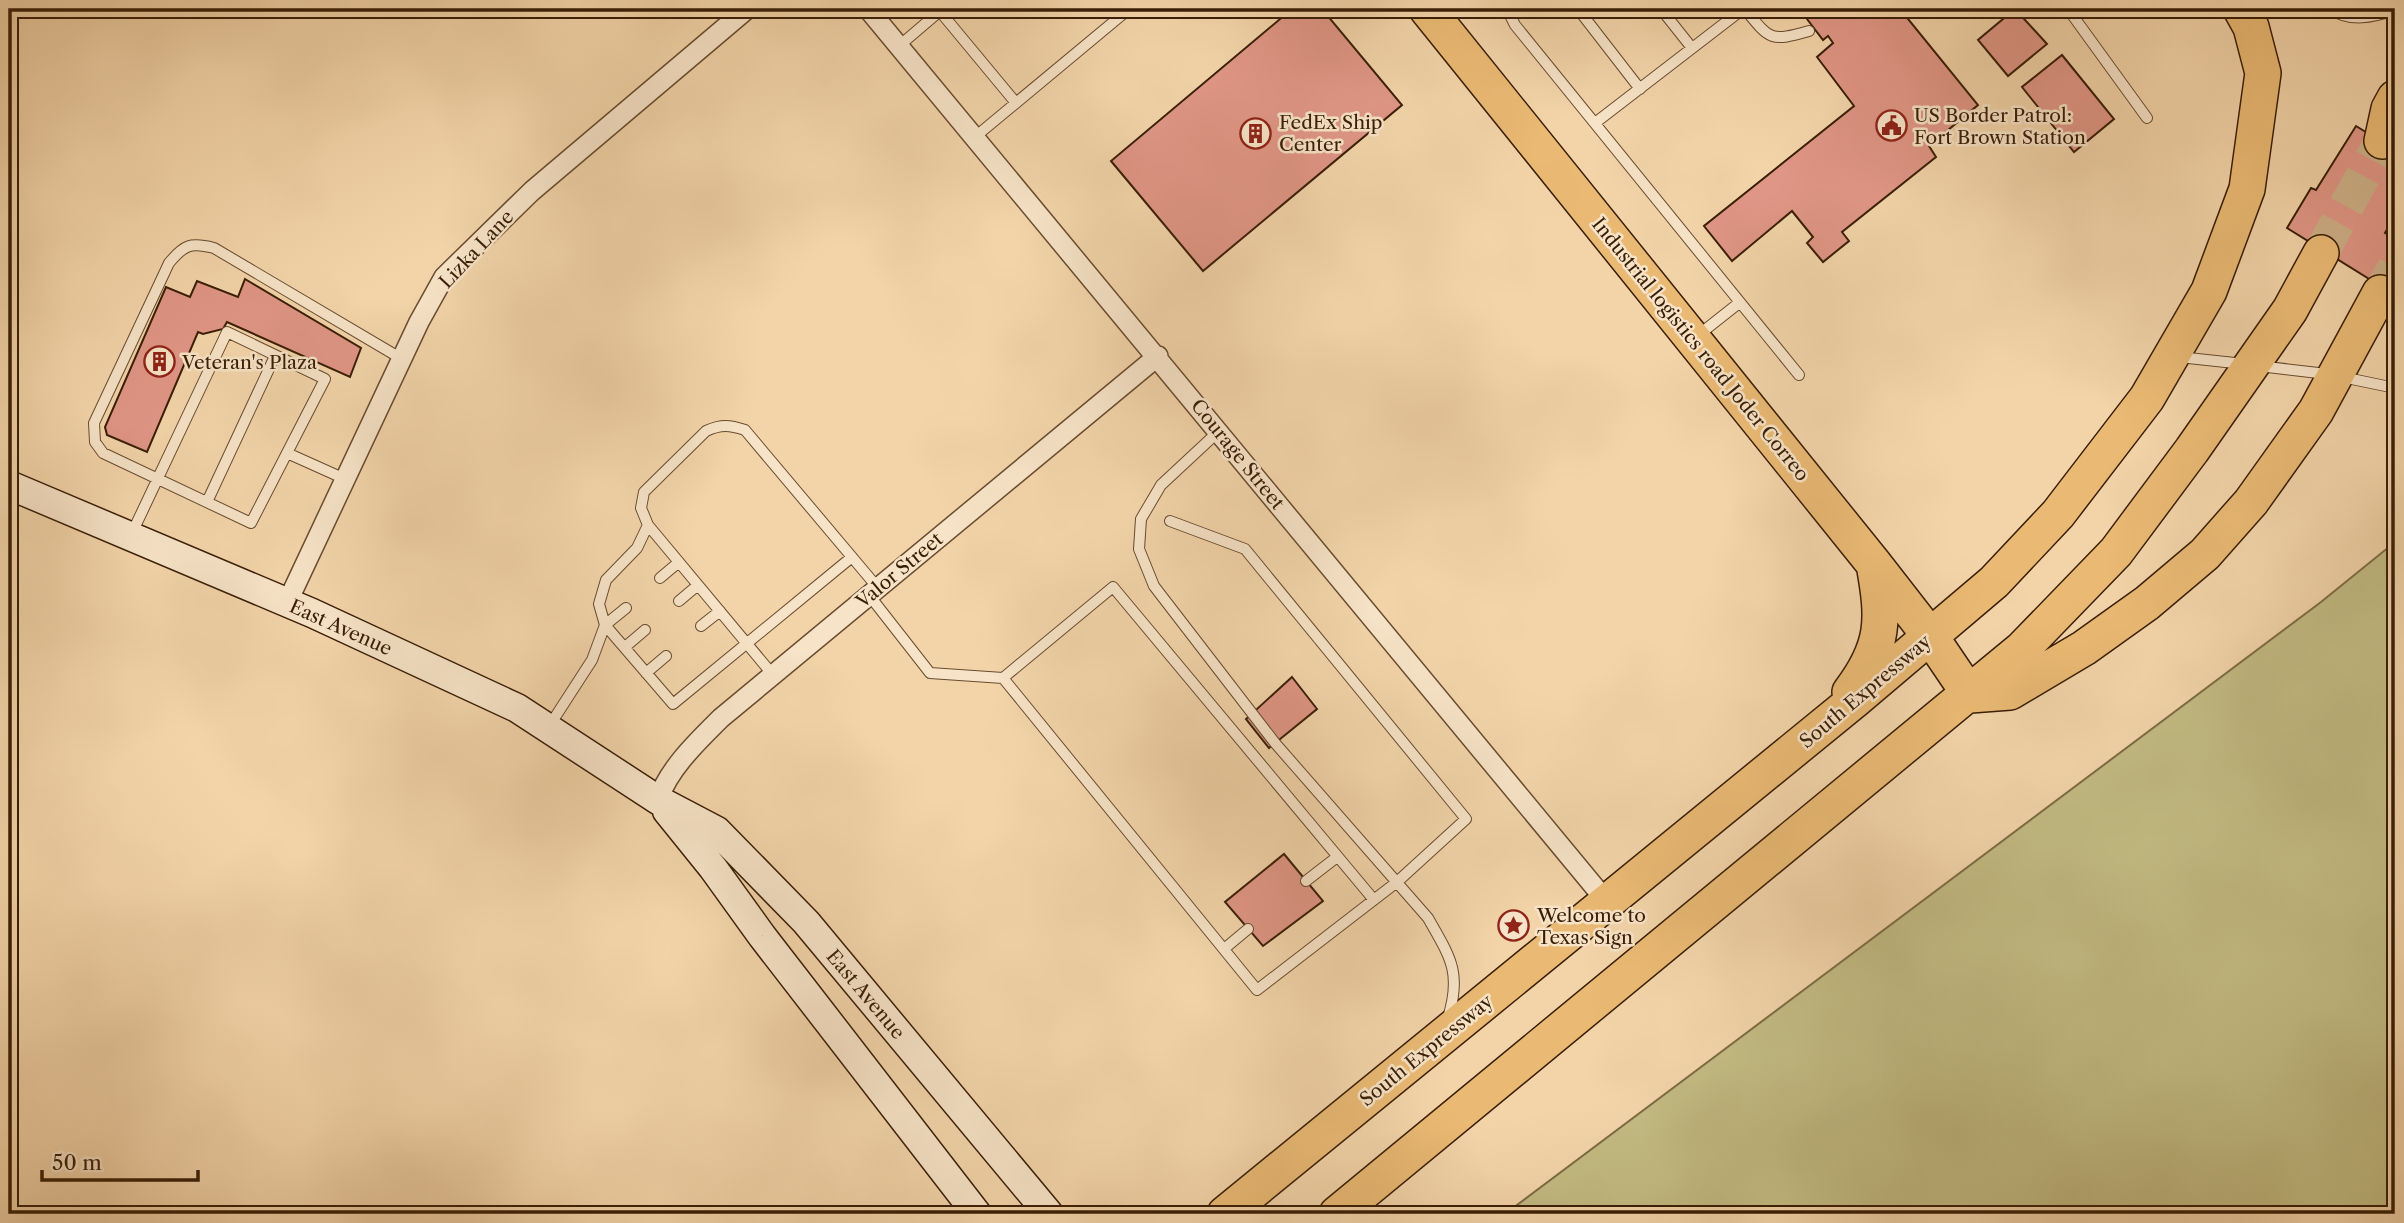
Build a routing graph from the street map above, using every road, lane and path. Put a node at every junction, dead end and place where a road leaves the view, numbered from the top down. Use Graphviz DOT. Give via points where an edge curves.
graph roads {
  1 [pos="747,9"];
  2 [pos="868,9"];
  3 [pos="1129,9"];
  4 [pos="1427,9"];
  5 [pos="1507,9"];
  6 [pos="1578,9"];
  7 [pos="1661,9"];
  8 [pos="1744,9"];
  9 [pos="2068,9"];
  10 [pos="2241,9"];
  11 [pos="2330,9"];
  12 [pos="939,10"];
  13 [pos="2395,10"];
  14 [pos="1809,30"];
  15 [pos="899,46"];
  16 [pos="1692,48"];
  17 [pos="1640,89"];
  18 [pos="2395,98"];
  19 [pos="1016,103"];
  20 [pos="2147,118"];
  21 [pos="1595,123"];
  22 [pos="2392,127"];
  23 [pos="975,137"];
  24 [pos="2321,253"];
  25 [pos="2381,293"];
  26 [pos="1739,303"];
  27 [pos="1693,339"];
  28 [pos="275,356"];
  29 [pos="1157,356"];
  30 [pos="2172,356"];
  31 [pos="402,359"];
  32 [pos="2249,365"];
  33 [pos="1798,375"];
  34 [pos="2333,375"];
  35 [pos="2395,388"];
  36 [pos="1219,431"];
  37 [pos="287,453"];
  38 [pos="345,479"];
  39 [pos="158,480"];
  40 [pos="9,485"];
  41 [pos="207,502"];
  42 [pos="1170,522"];
  43 [pos="648,525"];
  44 [pos="130,537"];
  45 [pos="852,556"];
  46 [pos="679,562"];
  47 [pos="1874,564"];
  48 [pos="660,578"];
  49 [pos="698,584"];
  50 [pos="874,592"];
  51 [pos="679,601"];
  52 [pos="287,603"];
  53 [pos="626,608"];
  54 [pos="720,611"];
  55 [pos="606,625"];
  56 [pos="701,626"];
  57 [pos="645,630"];
  58 [pos="1930,636"];
  59 [pos="747,643"];
  60 [pos="625,647"];
  61 [pos="666,656"];
  62 [pos="646,673"];
  63 [pos="773,675"];
  64 [pos="1003,678"];
  65 [pos="1970,695"];
  66 [pos="1826,724"];
  67 [pos="548,728"];
  68 [pos="658,800"];
  69 [pos="1337,857"];
  70 [pos="1306,881"];
  71 [pos="1397,882"];
  72 [pos="1374,900"];
  73 [pos="1607,902"];
  74 [pos="1248,929"];
  75 [pos="1224,949"];
  76 [pos="1443,1035"];
  77 [pos="977,1214"];
  78 [pos="1049,1214"];
  79 [pos="1225,1214"];
  80 [pos="1337,1214"];
  1 -- 31 [label="street, Lizka Lane" via="532,191 444,277"];
  2 -- 15 [label="street, Courage Street"];
  3 -- 19 [label="lane"];
  4 -- 27 [label="highway, Industrial logistics road Joder Correo"];
  5 -- 21 [label="lane"];
  6 -- 17 [label="lane"];
  7 -- 16 [label="lane"];
  8 -- 14 [label="lane" via="1766,34 1782,38"];
  8 -- 16 [label="lane"];
  9 -- 20 [label="lane"];
  10 -- 30 [label="highway, South Expressway" via="2251,27 2263,73 2247,189 2209,291"];
  11 -- 13 [label="lane" via="2366,19"];
  12 -- 15 [label="lane"];
  12 -- 19 [label="lane"];
  15 -- 23 [label="street, Courage Street"];
  16 -- 17 [label="lane"];
  17 -- 21 [label="lane"];
  18 -- 22 [label="highway" via="2389,109"];
  19 -- 23 [label="lane"];
  21 -- 26 [label="lane"];
  23 -- 29 [label="street, Courage Street"];
  24 -- 32 [label="highway" via="2290,310"];
  25 -- 34 [label="highway"];
  26 -- 27 [label="lane"];
  26 -- 33 [label="lane"];
  27 -- 47 [label="highway, Industrial logistics road Joder Correo"];
  28 -- 37 [label="lane" via="326,379"];
  28 -- 39 [label="lane" via="227,332"];
  28 -- 41 [label="lane"];
  29 -- 36 [label="street, Courage Street"];
  29 -- 50 [label="street, Valor Street"];
  30 -- 32 [label="lane"];
  30 -- 58 [label="highway, South Expressway" via="2147,398 2058,514 1994,582"];
  31 -- 38 [label="street, Lizka Lane"];
  31 -- 39 [label="lane" via="214,248 197,244 181,249 169,263 94,424 95,442 103,453"];
  32 -- 34 [label="lane"];
  32 -- 65 [label="highway" via="2116,552 2031,641"];
  34 -- 35 [label="lane"];
  34 -- 65 [label="highway" via="2316,411 2251,502 2205,554 2084,648 2010,692"];
  36 -- 71 [label="lane" via="1161,485 1141,519 1139,550 1154,586 1251,714"];
  36 -- 73 [label="street, Courage Street"];
  37 -- 38 [label="lane"];
  37 -- 41 [label="lane" via="251,523"];
  38 -- 52 [label="street, Lizka Lane"];
  39 -- 41 [label="lane"];
  39 -- 44 [label="lane"];
  40 -- 44 [label="street, East Avenue"];
  42 -- 71 [label="lane" via="1245,549 1466,819"];
  43 -- 45 [label="lane" via="641,508 644,492 706,431 730,425 745,430"];
  43 -- 46 [label="lane"];
  43 -- 55 [label="lane" via="637,548 606,580 599,604"];
  44 -- 52 [label="street, East Avenue"];
  45 -- 50 [label="lane"];
  45 -- 59 [label="lane"];
  46 -- 48 [label="lane"];
  46 -- 49 [label="lane"];
  47 -- 58 [label="highway, Industrial logistics road Joder Correo"];
  47 -- 66 [label="highway" via="1880,600 1879,638 1863,675"];
  49 -- 51 [label="lane"];
  49 -- 54 [label="lane"];
  50 -- 63 [label="street, Valor Street"];
  50 -- 64 [label="lane" via="930,673"];
  52 -- 67 [label="street, East Avenue" via="517,708"];
  53 -- 55 [label="lane"];
  54 -- 56 [label="lane"];
  54 -- 59 [label="lane"];
  55 -- 60 [label="lane"];
  55 -- 67 [label="lane" via="592,660"];
  57 -- 60 [label="lane"];
  58 -- 65 [label="highway, Industrial logistics road Joder Correo"];
  58 -- 66 [label="highway, South Expressway"];
  59 -- 62 [label="lane" via="673,704"];
  59 -- 63 [label="lane"];
  60 -- 62 [label="lane"];
  61 -- 62 [label="lane"];
  63 -- 68 [label="street, Valor Street" via="698,741"];
  64 -- 69 [label="lane" via="1113,587"];
  64 -- 75 [label="lane"];
  65 -- 80 [label="highway"];
  66 -- 73 [label="highway, South Expressway"];
  67 -- 68 [label="street, East Avenue"];
  68 -- 77 [label="street, East Avenue"];
  68 -- 78 [label="street, East Avenue" via="717,831 806,922"];
  69 -- 70 [label="lane"];
  69 -- 72 [label="lane"];
  71 -- 72 [label="lane"];
  71 -- 76 [label="lane" via="1446,948 1455,979"];
  72 -- 75 [label="lane" via="1257,989"];
  73 -- 76 [label="highway, South Expressway"];
  74 -- 75 [label="lane"];
  76 -- 79 [label="highway, South Expressway"];
}
